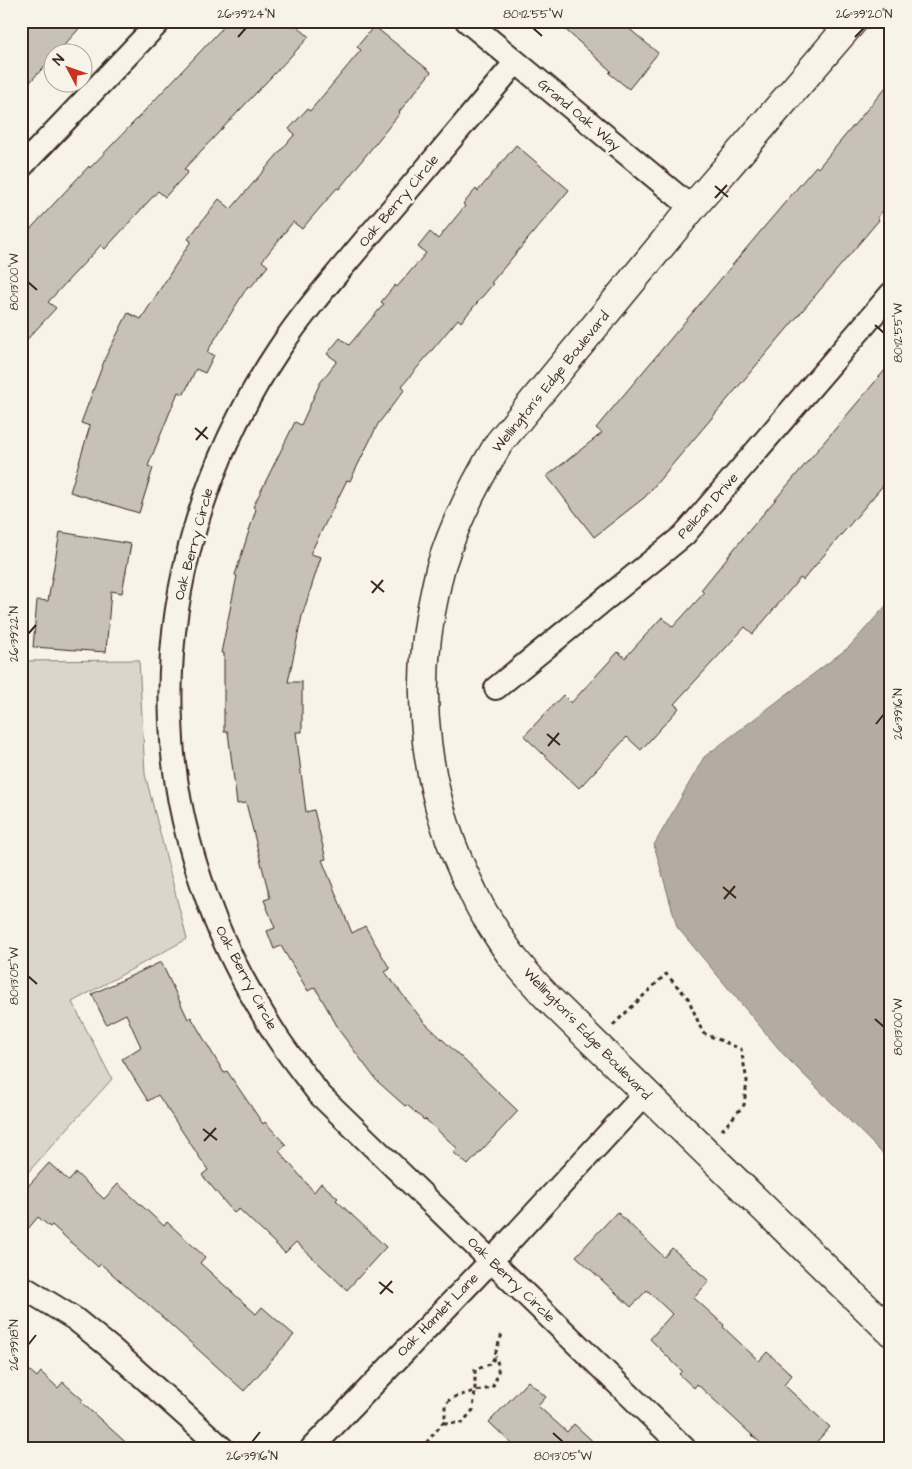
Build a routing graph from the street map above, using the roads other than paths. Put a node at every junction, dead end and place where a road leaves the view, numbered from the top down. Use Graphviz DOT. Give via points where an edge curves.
graph roads {
  1 [pos="160,21"];
  2 [pos="467,21"];
  3 [pos="853,21"];
  4 [pos="516,62"];
  5 [pos="21,167"];
  6 [pos="692,208"];
  7 [pos="891,294"];
  8 [pos="496,688"];
  9 [pos="645,1094"];
  10 [pos="491,1261"];
  11 [pos="21,1286"];
  12 [pos="891,1332"];
  13 [pos="222,1448"];
  14 [pos="312,1448"];
  15 [pos="684,1448"];
  1 -- 5 [label="street"];
  2 -- 4 [label="street, Grand Oak Way"];
  3 -- 6 [label="street, Wellington's Edge Boulevard"];
  4 -- 6 [label="street, Grand Oak Way"];
  4 -- 10 [label="street, Oak Berry Circle" via="312,304 279,348 245,403 214,471 182,577 174,631 170,696 173,761 193,856 216,923 242,976 277,1037 319,1094"];
  6 -- 9 [label="street, Wellington's Edge Boulevard" via="499,443 481,472 442,564 424,662 429,762 441,815 459,865 514,958 549,999"];
  7 -- 8 [label="street, Pelican Drive" via="684,535"];
  9 -- 10 [label="street, Oak Hamlet Lane"];
  9 -- 12 [label="street, Wellington's Edge Boulevard"];
  10 -- 14 [label="street, Oak Hamlet Lane"];
  10 -- 15 [label="street, Oak Berry Circle"];
  11 -- 13 [label="street" via="75,1319"];
}
